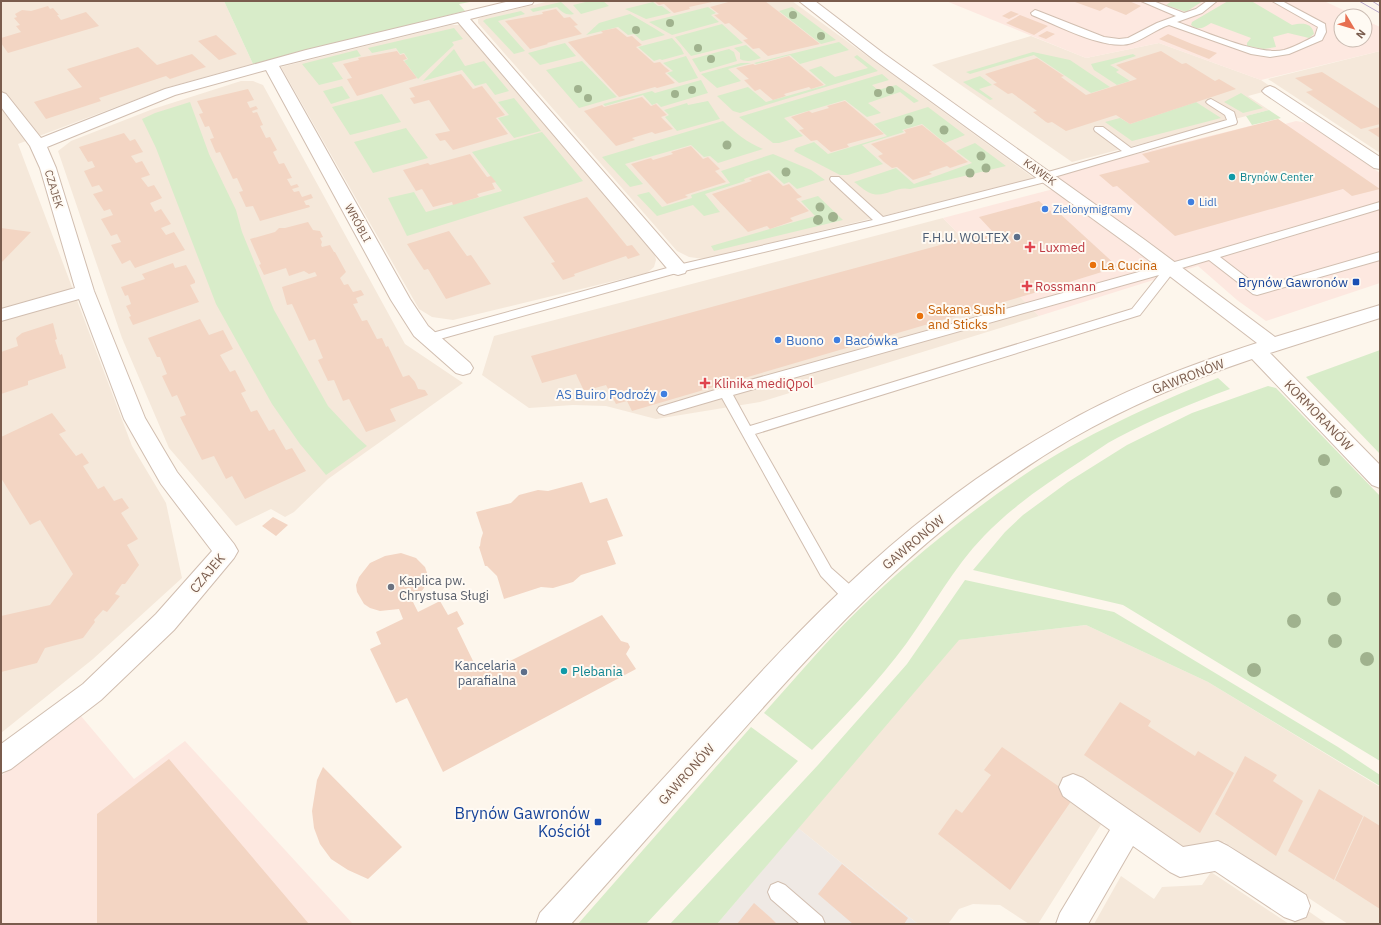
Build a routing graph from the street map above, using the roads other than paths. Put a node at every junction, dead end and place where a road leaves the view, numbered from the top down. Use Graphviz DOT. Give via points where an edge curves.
graph roads {
  1 [pos="527,1"];
  2 [pos="806,1"];
  3 [pos="1145,1"];
  4 [pos="1213,1"];
  5 [pos="1276,1"];
  6 [pos="1035,13"];
  7 [pos="461,17"];
  8 [pos="1185,17"];
  9 [pos="1169,22"];
  10 [pos="270,64"];
  11 [pos="1270,91"];
  12 [pos="1,98"];
  13 [pos="1211,102"];
  14 [pos="1100,129"];
  15 [pos="38,145"];
  16 [pos="1129,151"];
  17 [pos="1380,164"];
  18 [pos="1047,177"];
  19 [pos="835,179"];
  20 [pos="1380,205"];
  21 [pos="881,221"];
  22 [pos="1212,256"];
  23 [pos="1380,256"];
  24 [pos="1170,268"];
  25 [pos="678,269"];
  26 [pos="85,291"];
  27 [pos="1380,311"];
  28 [pos="1,316"];
  29 [pos="429,338"];
  30 [pos="1264,349"];
  31 [pos="463,368"];
  32 [pos="725,392"];
  33 [pos="664,410"];
  34 [pos="747,432"];
  35 [pos="1380,479"];
  36 [pos="851,596"];
  37 [pos="1,760"];
  38 [pos="1073,787"];
  39 [pos="1129,826"];
  40 [pos="778,892"];
  41 [pos="1295,906"];
  42 [pos="551,924"];
  43 [pos="815,924"];
  44 [pos="1071,924"];
  1 -- 7 [label="street"];
  2 -- 18 [label="street, KAWEK"];
  3 -- 8 [label="lane"];
  4 -- 8 [label="lane" via="1198,12"];
  5 -- 9 [label="lane" via="1322,26 1319,38 1286,52 1270,54 1254,52"];
  6 -- 9 [label="lane" via="1102,40 1119,42 1130,41"];
  7 -- 10 [label="street"];
  7 -- 25 [label="street"];
  8 -- 9 [label="lane"];
  10 -- 15 [label="street" via="170,92"];
  10 -- 29 [label="street, WRÓBLI" via="401,300 421,331"];
  11 -- 17 [label="street"];
  12 -- 15 [label="street, CZAJEK"];
  13 -- 16 [label="lane" via="1230,114 1232,122"];
  14 -- 16 [label="lane"];
  15 -- 26 [label="street, CZAJEK" via="48,168"];
  16 -- 18 [label="lane"];
  18 -- 21 [label="lane"];
  18 -- 24 [label="street, KAWEK"];
  19 -- 21 [label="lane"];
  20 -- 22 [label="lane"];
  21 -- 25 [label="lane"];
  22 -- 23 [label="lane" via="1257,291"];
  22 -- 24 [label="lane"];
  24 -- 30 [label="street, KAWEK"];
  24 -- 32 [label="lane"];
  24 -- 34 [label="lane" via="1136,312"];
  25 -- 29 [label="lane"];
  26 -- 28 [label="street"];
  26 -- 37 [label="street, CZAJEK" via="135,420 169,478 226,551 165,622 92,692"];
  27 -- 30 [label="street, GAWRONÓW"];
  29 -- 31 [label="street, WRÓBLI"];
  30 -- 35 [label="street, KORMORANÓW"];
  30 -- 36 [label="street, GAWRONÓW" via="1157,388 1098,414 1037,449 974,492 913,540"];
  32 -- 33 [label="lane"];
  32 -- 34 [label="lane"];
  34 -- 36 [label="lane" via="826,572"];
  36 -- 42 [label="street, GAWRONÓW"];
  38 -- 39 [label="street"];
  39 -- 41 [label="street" via="1180,862 1218,856"];
  39 -- 44 [label="street"];
  40 -- 43 [label="lane"];
}
